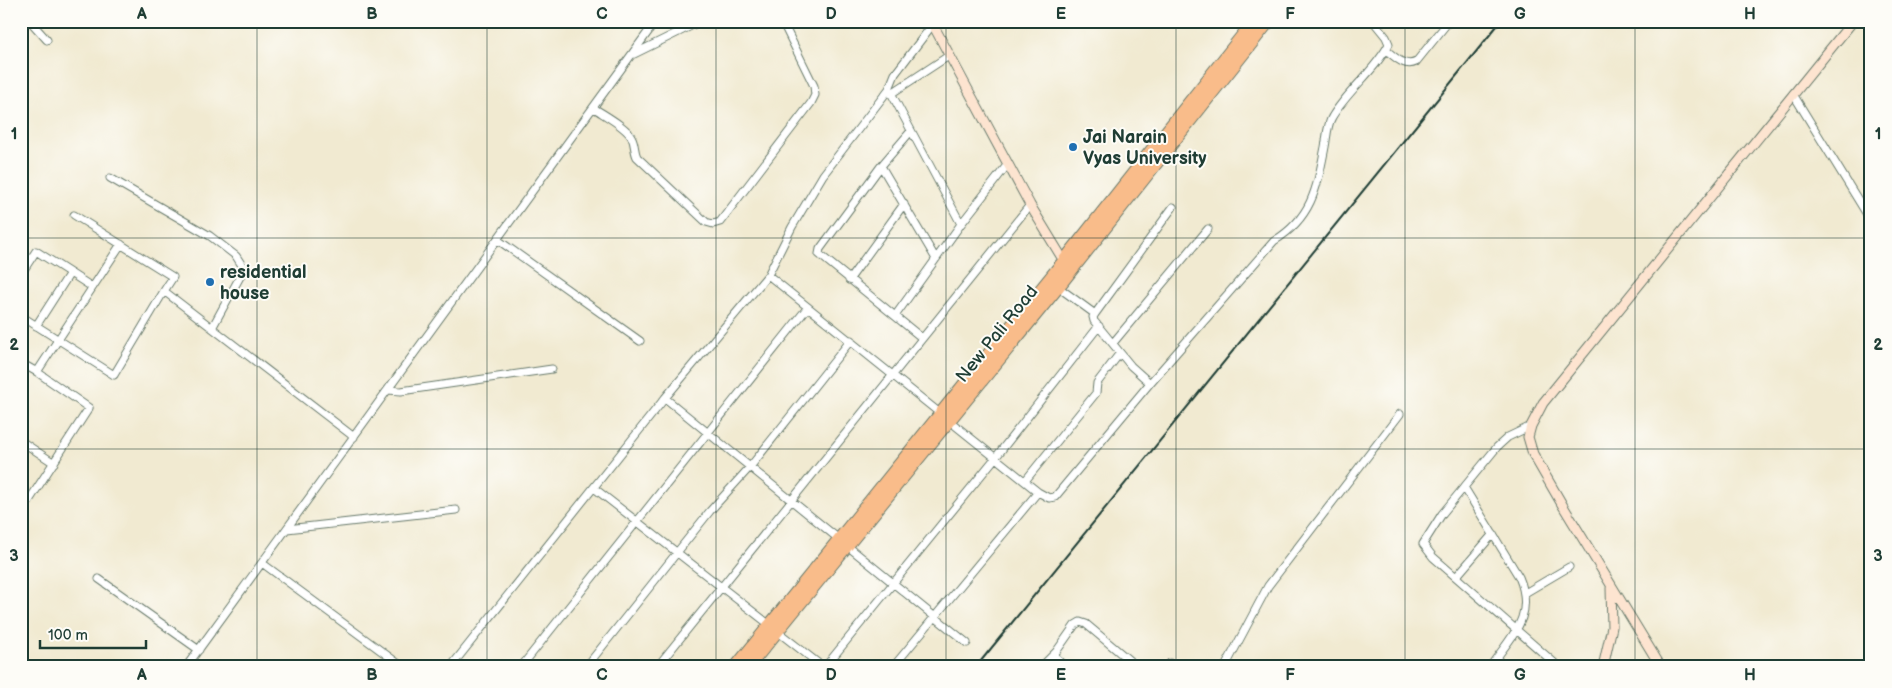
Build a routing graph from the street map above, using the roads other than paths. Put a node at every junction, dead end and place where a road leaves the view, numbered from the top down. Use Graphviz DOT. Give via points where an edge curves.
graph roads {
  1 [pos="30,21"];
  2 [pos="656,21"];
  3 [pos="702,21"];
  4 [pos="782,21"];
  5 [pos="1254,21"];
  6 [pos="1269,21"];
  7 [pos="1373,21"];
  8 [pos="1449,21"];
  9 [pos="1853,21"];
  10 [pos="932,23"];
  11 [pos="47,40"];
  12 [pos="1386,50"];
  13 [pos="950,55"];
  14 [pos="632,56"];
  15 [pos="891,91"];
  16 [pos="1793,94"];
  17 [pos="594,108"];
  18 [pos="911,131"];
  19 [pos="1008,164"];
  20 [pos="882,166"];
  21 [pos="110,178"];
  22 [pos="904,204"];
  23 [pos="1030,205"];
  24 [pos="1174,207"];
  25 [pos="74,215"];
  26 [pos="1871,221"];
  27 [pos="961,224"];
  28 [pos="1208,229"];
  29 [pos="498,240"];
  30 [pos="121,244"];
  31 [pos="936,259"];
  32 [pos="1064,261"];
  33 [pos="70,273"];
  34 [pos="21,274"];
  35 [pos="768,275"];
  36 [pos="850,280"];
  37 [pos="1058,287"];
  38 [pos="92,288"];
  39 [pos="164,292"];
  40 [pos="808,307"];
  41 [pos="1095,314"];
  42 [pos="21,316"];
  43 [pos="895,316"];
  44 [pos="36,326"];
  45 [pos="1099,326"];
  46 [pos="212,328"];
  47 [pos="922,338"];
  48 [pos="58,340"];
  49 [pos="851,340"];
  50 [pos="640,341"];
  51 [pos="1113,343"];
  52 [pos="1120,353"];
  53 [pos="21,362"];
  54 [pos="552,369"];
  55 [pos="37,372"];
  56 [pos="893,374"];
  57 [pos="1150,384"];
  58 [pos="388,390"];
  59 [pos="665,398"];
  60 [pos="1400,414"];
  61 [pos="946,416"];
  62 [pos="1531,426"];
  63 [pos="707,432"];
  64 [pos="354,437"];
  65 [pos="21,442"];
  66 [pos="996,457"];
  67 [pos="54,463"];
  68 [pos="750,467"];
  69 [pos="1025,481"];
  70 [pos="1464,487"];
  71 [pos="594,488"];
  72 [pos="1038,492"];
  73 [pos="790,501"];
  74 [pos="456,510"];
  75 [pos="21,513"];
  76 [pos="638,521"];
  77 [pos="287,529"];
  78 [pos="1493,534"];
  79 [pos="843,544"];
  80 [pos="677,552"];
  81 [pos="262,563"];
  82 [pos="1569,566"];
  83 [pos="1456,577"];
  84 [pos="99,579"];
  85 [pos="894,583"];
  86 [pos="1611,584"];
  87 [pos="722,586"];
  88 [pos="1525,593"];
  89 [pos="934,617"];
  90 [pos="774,628"];
  91 [pos="1517,630"];
  92 [pos="966,643"];
  93 [pos="199,650"];
  94 [pos="1056,652"];
  95 [pos="186,667"];
  96 [pos="403,667"];
  97 [pos="456,667"];
  98 [pos="520,667"];
  99 [pos="586,667"];
  100 [pos="657,667"];
  101 [pos="736,667"];
  102 [pos="748,667"];
  103 [pos="824,667"];
  104 [pos="893,667"];
  105 [pos="1041,667"];
  106 [pos="1065,667"];
  107 [pos="1137,667"];
  108 [pos="1226,667"];
  109 [pos="1490,667"];
  110 [pos="1560,667"];
  111 [pos="1603,667"];
  112 [pos="1661,667"];
  1 -- 11 [label="street"];
  2 -- 14 [label="street"];
  3 -- 14 [label="street"];
  4 -- 17 [label="street" via="814,86 815,95 720,222 706,222 637,157 632,136"];
  5 -- 32 [label="highway, New Pali Road"];
  6 -- 37 [label="highway, New Pali Road"];
  7 -- 12 [label="street" via="1386,36 1389,44"];
  8 -- 12 [label="street" via="1411,65 1406,65"];
  9 -- 16 [label="street"];
  10 -- 13 [label="street"];
  10 -- 15 [label="street" via="895,74"];
  12 -- 57 [label="street" via="1330,122 1313,198 1303,216 1274,241"];
  13 -- 15 [label="street"];
  13 -- 19 [label="street"];
  14 -- 17 [label="street"];
  15 -- 18 [label="street"];
  15 -- 35 [label="street" via="823,176"];
  16 -- 26 [label="street"];
  16 -- 62 [label="street" via="1543,402"];
  17 -- 29 [label="street"];
  18 -- 20 [label="street"];
  18 -- 27 [label="street"];
  19 -- 23 [label="street"];
  19 -- 27 [label="street"];
  20 -- 22 [label="street"];
  20 -- 36 [label="street" via="818,254"];
  21 -- 46 [label="street" via="210,236 236,256 243,267 242,273"];
  22 -- 31 [label="street"];
  22 -- 36 [label="street"];
  23 -- 32 [label="street"];
  23 -- 47 [label="street"];
  24 -- 41 [label="street"];
  25 -- 30 [label="street"];
  27 -- 31 [label="street"];
  28 -- 51 [label="street"];
  29 -- 50 [label="street"];
  29 -- 58 [label="street"];
  30 -- 38 [label="street"];
  30 -- 39 [label="street" via="173,277"];
  31 -- 43 [label="street"];
  32 -- 61 [label="highway, New Pali Road"];
  33 -- 34 [label="street" via="36,251"];
  33 -- 38 [label="street"];
  33 -- 44 [label="street"];
  35 -- 40 [label="street"];
  35 -- 59 [label="street"];
  36 -- 43 [label="street"];
  37 -- 41 [label="street"];
  37 -- 61 [label="highway, New Pali Road"];
  38 -- 48 [label="street"];
  39 -- 46 [label="street"];
  39 -- 48 [label="street" via="114,375"];
  40 -- 49 [label="street"];
  40 -- 63 [label="street"];
  41 -- 45 [label="street" via="1094,321"];
  42 -- 44 [label="street"];
  43 -- 47 [label="street"];
  44 -- 48 [label="street"];
  45 -- 51 [label="street"];
  45 -- 66 [label="street"];
  46 -- 64 [label="street"];
  47 -- 56 [label="street"];
  48 -- 55 [label="street"];
  49 -- 56 [label="street"];
  49 -- 68 [label="street"];
  51 -- 52 [label="street"];
  52 -- 57 [label="street"];
  52 -- 69 [label="street" via="1097,383 1096,392"];
  53 -- 55 [label="street"];
  54 -- 58 [label="street" via="401,391"];
  55 -- 67 [label="street" via="89,408"];
  56 -- 61 [label="street"];
  56 -- 73 [label="street"];
  57 -- 72 [label="street" via="1055,497 1049,498"];
  58 -- 64 [label="street"];
  59 -- 63 [label="street"];
  59 -- 71 [label="street"];
  60 -- 108 [label="street" via="1268,586"];
  61 -- 66 [label="street"];
  61 -- 79 [label="highway, New Pali Road"];
  62 -- 70 [label="street" via="1508,437 1497,447"];
  62 -- 86 [label="street" via="1528,437 1533,454"];
  63 -- 68 [label="street"];
  63 -- 76 [label="street"];
  64 -- 77 [label="street"];
  65 -- 67 [label="street"];
  66 -- 69 [label="street"];
  66 -- 85 [label="street"];
  67 -- 75 [label="street"];
  68 -- 73 [label="street"];
  68 -- 80 [label="street"];
  69 -- 72 [label="street"];
  70 -- 78 [label="street"];
  70 -- 83 [label="street" via="1423,544"];
  71 -- 76 [label="street"];
  71 -- 97 [label="street" via="453,664"];
  72 -- 89 [label="street"];
  73 -- 79 [label="street"];
  73 -- 87 [label="street"];
  74 -- 77 [label="street"];
  76 -- 80 [label="street"];
  76 -- 98 [label="street"];
  77 -- 81 [label="street"];
  78 -- 83 [label="street"];
  78 -- 88 [label="street"];
  79 -- 85 [label="street"];
  79 -- 90 [label="highway, New Pali Road"];
  80 -- 87 [label="street"];
  80 -- 99 [label="street"];
  81 -- 93 [label="street"];
  81 -- 96 [label="street"];
  82 -- 88 [label="street"];
  83 -- 91 [label="street"];
  84 -- 93 [label="street"];
  85 -- 89 [label="street"];
  85 -- 103 [label="street"];
  86 -- 111 [label="street" via="1612,627"];
  86 -- 112 [label="street"];
  87 -- 90 [label="street"];
  87 -- 100 [label="street"];
  88 -- 91 [label="street" via="1524,610"];
  89 -- 92 [label="street"];
  89 -- 104 [label="street"];
  90 -- 101 [label="highway, New Pali Road"];
  90 -- 102 [label="highway, New Pali Road"];
  90 -- 103 [label="street"];
  91 -- 109 [label="street"];
  91 -- 110 [label="street"];
  93 -- 95 [label="street"];
  94 -- 105 [label="street"];
  94 -- 106 [label="street" via="1055,657"];
  94 -- 107 [label="street" via="1080,622"];
}
